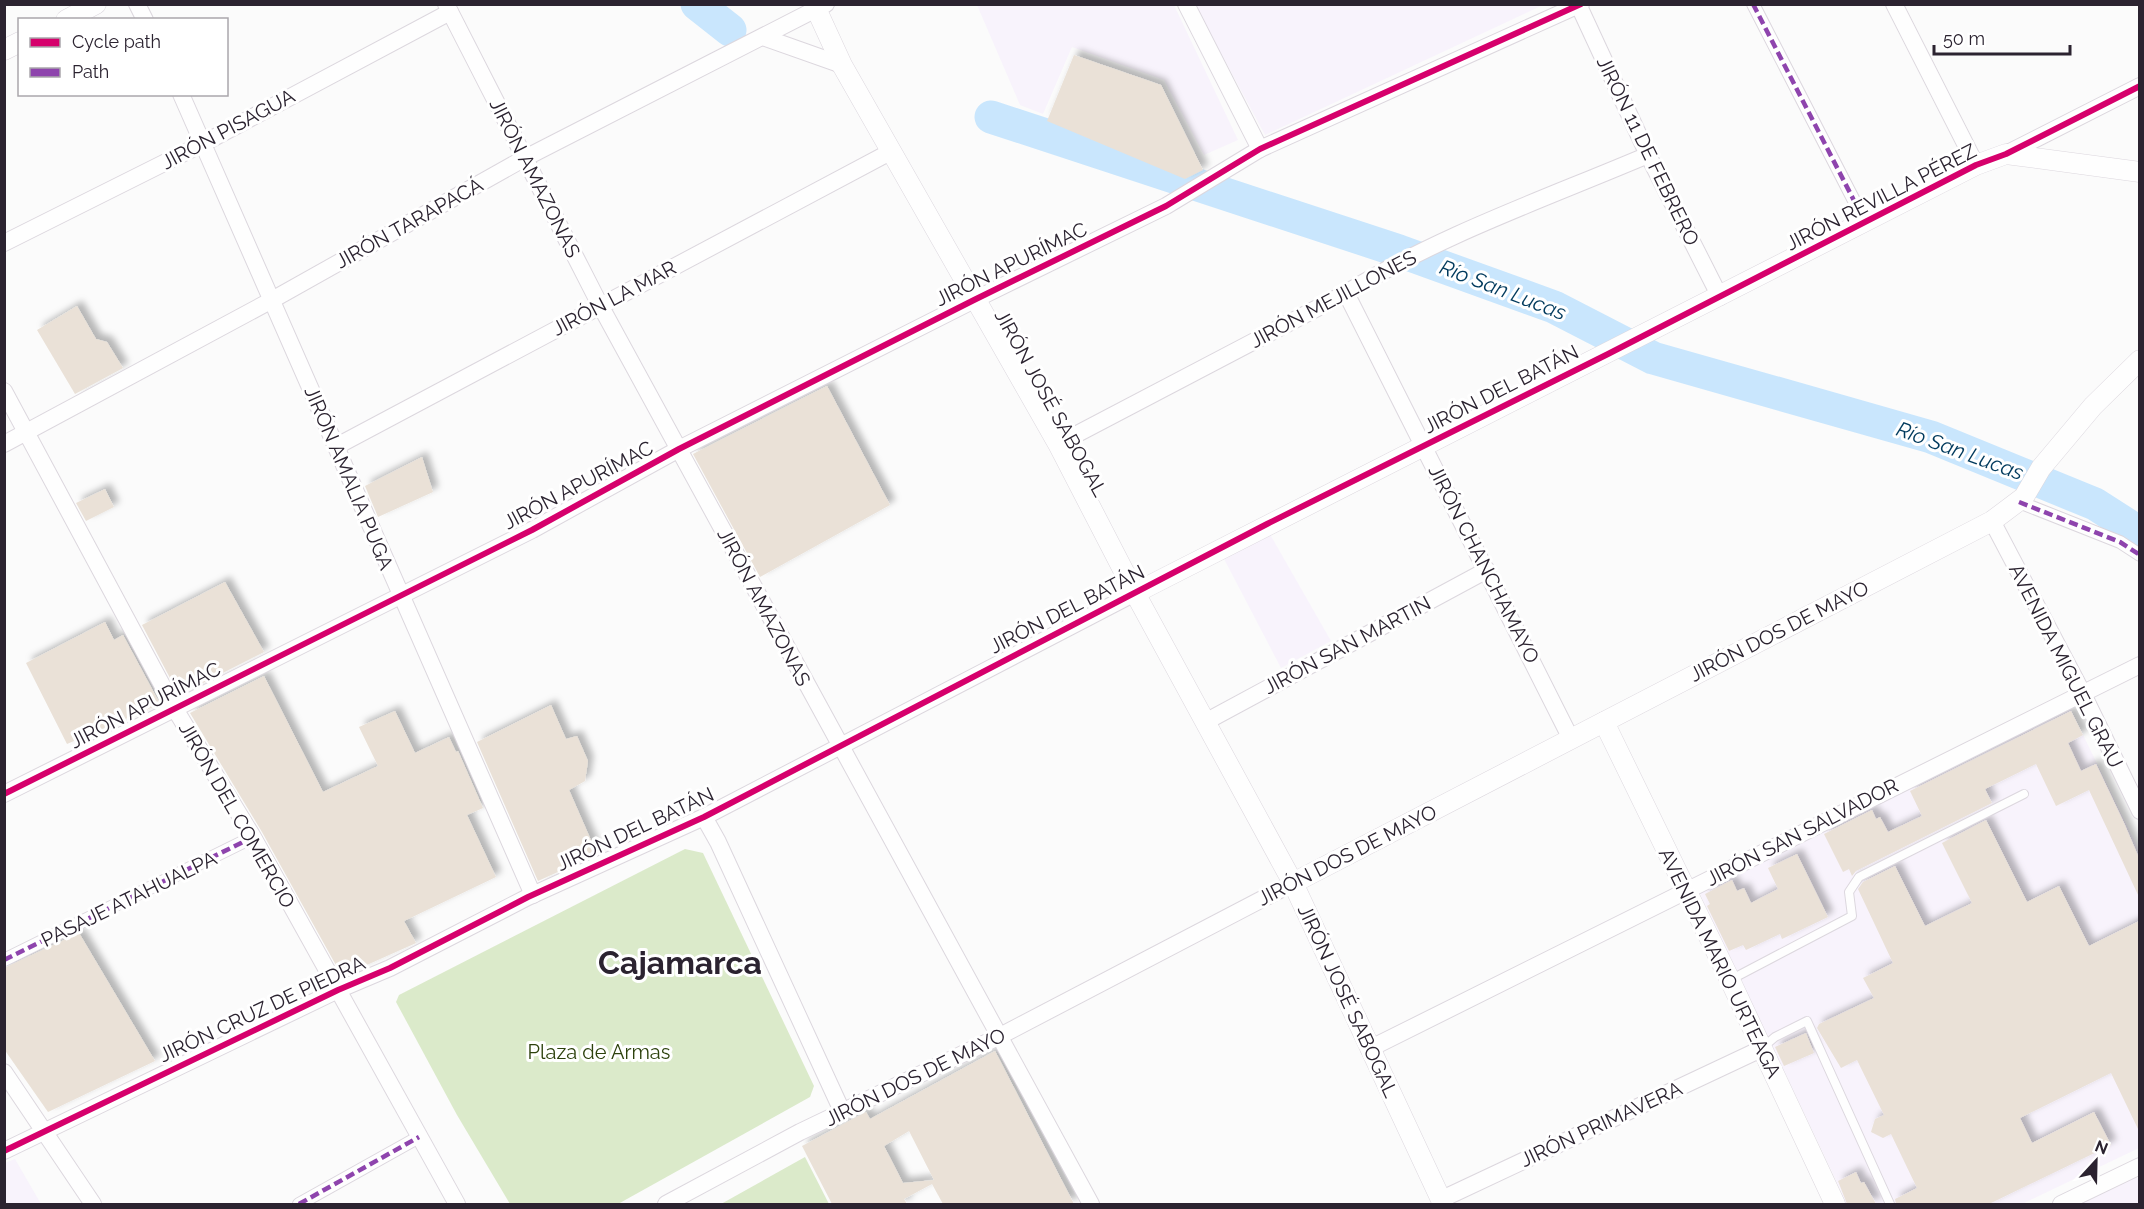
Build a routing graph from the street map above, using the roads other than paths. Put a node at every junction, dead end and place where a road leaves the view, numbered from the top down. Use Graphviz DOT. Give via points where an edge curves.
graph roads {
  1 [pos="96,4"];
  2 [pos="137,4"];
  3 [pos="1186,4"];
  4 [pos="1753,4"];
  5 [pos="1894,4"];
  6 [pos="1579,5"];
  7 [pos="819,6"];
  8 [pos="448,8"];
  9 [pos="70,18"];
  10 [pos="144,18"];
  11 [pos="763,37"];
  12 [pos="18,43"];
  13 [pos="4,50"];
  14 [pos="843,65"];
  15 [pos="2139,86"];
  16 [pos="182,96"];
  17 [pos="204,143"];
  18 [pos="1260,150"];
  19 [pos="892,152"];
  20 [pos="2006,154"];
  21 [pos="1648,155"];
  22 [pos="525,158"];
  23 [pos="1976,165"];
  24 [pos="2139,172"];
  25 [pos="1865,222"];
  26 [pos="4,243"];
  27 [pos="1346,293"];
  28 [pos="1720,297"];
  29 [pos="272,300"];
  30 [pos="974,300"];
  31 [pos="600,305"];
  32 [pos="1637,338"];
  33 [pos="2139,360"];
  34 [pos="4,391"];
  35 [pos="26,432"];
  36 [pos="4,444"];
  37 [pos="1058,444"];
  38 [pos="337,446"];
  39 [pos="1425,446"];
  40 [pos="679,449"];
  41 [pos="2021,499"];
  42 [pos="1992,521"];
  43 [pos="2139,555"];
  44 [pos="1487,570"];
  45 [pos="1135,593"];
  46 [pos="400,595"];
  47 [pos="2139,665"];
  48 [pos="2082,692"];
  49 [pos="175,708"];
  50 [pos="1207,721"];
  51 [pos="1604,722"];
  52 [pos="1571,739"];
  53 [pos="838,744"];
  54 [pos="4,794"];
  55 [pos="2024,794"];
  56 [pos="2139,811"];
  57 [pos="704,817"];
  58 [pos="253,837"];
  59 [pos="1293,882"];
  60 [pos="1686,891"];
  61 [pos="533,895"];
  62 [pos="4,960"];
  63 [pos="1730,980"];
  64 [pos="338,990"];
  65 [pos="1000,1036"];
  66 [pos="1369,1049"];
  67 [pos="1761,1049"];
  68 [pos="4,1071"];
  69 [pos="842,1111"];
  70 [pos="45,1132"];
  71 [pos="419,1137"];
  72 [pos="4,1151"];
  73 [pos="2139,1166"];
  74 [pos="677,1202"];
  75 [pos="1441,1202"];
  76 [pos="93,1204"];
  77 [pos="299,1204"];
  78 [pos="457,1204"];
  79 [pos="1091,1204"];
  80 [pos="1835,1204"];
  81 [pos="1890,1204"];
  82 [pos="2061,1204"];
  1 -- 9 [label="street"];
  2 -- 10 [label="street"];
  3 -- 18 [label="street"];
  4 -- 25 [label="street"];
  5 -- 23 [label="street"];
  6 -- 18 [label="street"];
  6 -- 21 [label="street, JIRÓN 11 DE FEBRERO"];
  7 -- 11 [label="street, JIRÓN TARAPACÁ"];
  7 -- 14 [label="street, JIRÓN JOSÉ SABOGAL"];
  8 -- 17 [label="street, JIRÓN PISAGUA"];
  8 -- 22 [label="street, JIRÓN AMAZONAS"];
  11 -- 14 [label="street"];
  11 -- 22 [label="street, JIRÓN TARAPACÁ"];
  12 -- 13 [label="street"];
  14 -- 19 [label="street, JIRÓN JOSÉ SABOGAL"];
  15 -- 20 [label="street, JIRÓN REVILLA PÉREZ"];
  16 -- 17 [label="street, JIRÓN AMALIA PUGA"];
  17 -- 26 [label="street, JIRÓN PISAGUA"];
  17 -- 29 [label="street, JIRÓN AMALIA PUGA"];
  18 -- 30 [label="street, JIRÓN APURÍMAC" via="1166,206"];
  19 -- 30 [label="street, JIRÓN JOSÉ SABOGAL"];
  19 -- 31 [label="street, JIRÓN LA MAR"];
  20 -- 23 [label="street, JIRÓN REVILLA PÉREZ"];
  20 -- 24 [label="street"];
  21 -- 27 [label="street, JIRÓN MEJILLONES" via="1433,246"];
  21 -- 28 [label="street, JIRÓN 11 DE FEBRERO"];
  22 -- 29 [label="street, JIRÓN TARAPACÁ"];
  22 -- 31 [label="street, JIRÓN AMAZONAS"];
  23 -- 25 [label="street, JIRÓN REVILLA PÉREZ"];
  25 -- 28 [label="street, JIRÓN REVILLA PÉREZ"];
  27 -- 37 [label="street, JIRÓN MEJILLONES"];
  27 -- 39 [label="street, JIRÓN CHANCHAMAYO"];
  28 -- 32 [label="street, JIRÓN REVILLA PÉREZ"];
  29 -- 35 [label="street, JIRÓN TARAPACÁ"];
  29 -- 38 [label="street, JIRÓN AMALIA PUGA"];
  30 -- 37 [label="street, JIRÓN JOSÉ SABOGAL"];
  30 -- 40 [label="street, JIRÓN APURÍMAC"];
  31 -- 38 [label="street, JIRÓN LA MAR"];
  31 -- 40 [label="street, JIRÓN AMAZONAS"];
  32 -- 39 [label="street, JIRÓN DEL BATÁN"];
  33 -- 41 [label="street" via="2093,406 2041,468"];
  34 -- 35 [label="street, JIRÓN DEL COMERCIO"];
  35 -- 36 [label="street, JIRÓN TARAPACÁ"];
  35 -- 49 [label="street, JIRÓN DEL COMERCIO"];
  37 -- 45 [label="street, JIRÓN JOSÉ SABOGAL"];
  38 -- 46 [label="street, JIRÓN AMALIA PUGA"];
  39 -- 44 [label="street, JIRÓN CHANCHAMAYO"];
  39 -- 45 [label="street, JIRÓN DEL BATÁN"];
  40 -- 46 [label="street, JIRÓN APURÍMAC" via="532,530"];
  40 -- 53 [label="street, JIRÓN AMAZONAS"];
  41 -- 42 [label="street, JIRÓN DOS DE MAYO"];
  41 -- 43 [label="street" via="2120,542"];
  42 -- 48 [label="street, AVENIDA MIGUEL GRAU"];
  42 -- 51 [label="street, JIRÓN DOS DE MAYO"];
  44 -- 50 [label="street, JIRÓN SAN MARTIN"];
  44 -- 52 [label="street, JIRÓN CHANCHAMAYO"];
  45 -- 50 [label="street, JIRÓN JOSÉ SABOGAL"];
  45 -- 53 [label="street, JIRÓN DEL BATÁN"];
  46 -- 49 [label="street, JIRÓN APURÍMAC"];
  46 -- 61 [label="street, JIRÓN AMALIA PUGA"];
  47 -- 48 [label="street, JIRÓN SAN SALVADOR"];
  48 -- 56 [label="street, AVENIDA MIGUEL GRAU"];
  48 -- 60 [label="street, JIRÓN SAN SALVADOR"];
  49 -- 54 [label="street, JIRÓN APURÍMAC"];
  49 -- 58 [label="street, JIRÓN DEL COMERCIO"];
  50 -- 59 [label="street, JIRÓN JOSÉ SABOGAL"];
  51 -- 52 [label="street, JIRÓN DOS DE MAYO"];
  51 -- 60 [label="street, AVENIDA MARIO URTEAGA"];
  52 -- 59 [label="street, JIRÓN DOS DE MAYO"];
  53 -- 57 [label="street, JIRÓN DEL BATÁN"];
  53 -- 65 [label="street, JIRÓN AMAZONAS"];
  55 -- 63 [label="lane" via="1859,877 1849,892 1852,916"];
  57 -- 61 [label="street, JIRÓN DEL BATÁN"];
  57 -- 69 [label="street"];
  58 -- 62 [label="street, PASAJE ATAHUALPA"];
  58 -- 64 [label="street, JIRÓN DEL COMERCIO"];
  59 -- 65 [label="street, JIRÓN DOS DE MAYO"];
  59 -- 66 [label="street, JIRÓN JOSÉ SABOGAL"];
  60 -- 63 [label="street, AVENIDA MARIO URTEAGA"];
  60 -- 66 [label="street, JIRÓN SAN SALVADOR"];
  61 -- 64 [label="street, JIRÓN CRUZ DE PIEDRA"];
  63 -- 67 [label="street, AVENIDA MARIO URTEAGA"];
  64 -- 70 [label="street, JIRÓN CRUZ DE PIEDRA"];
  64 -- 71 [label="street, JIRÓN DEL COMERCIO"];
  65 -- 69 [label="street, JIRÓN DOS DE MAYO"];
  65 -- 79 [label="street, JIRÓN AMAZONAS"];
  66 -- 75 [label="street, JIRÓN JOSÉ SABOGAL"];
  67 -- 75 [label="street, JIRÓN PRIMAVERA"];
  67 -- 80 [label="street, AVENIDA MARIO URTEAGA"];
  67 -- 81 [label="lane" via="1807,1021"];
  68 -- 70 [label="street"];
  69 -- 74 [label="street, JIRÓN DOS DE MAYO"];
  70 -- 72 [label="street, JIRÓN CRUZ DE PIEDRA"];
  70 -- 76 [label="street"];
  71 -- 77 [label="street"];
  71 -- 78 [label="street, JIRÓN DEL COMERCIO"];
  73 -- 82 [label="street"];
}
